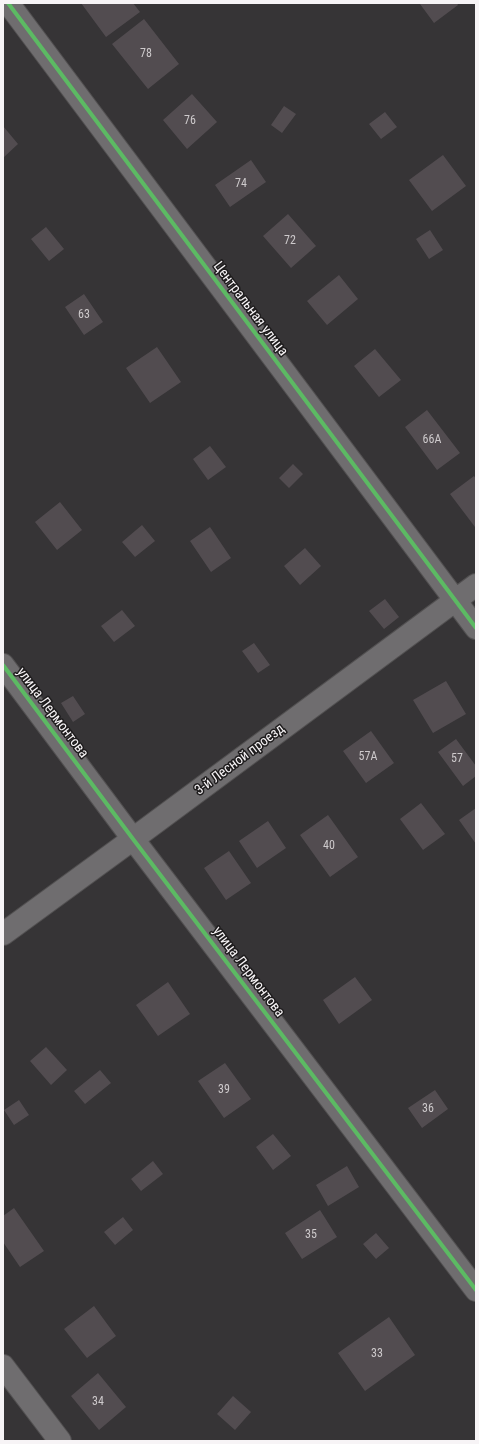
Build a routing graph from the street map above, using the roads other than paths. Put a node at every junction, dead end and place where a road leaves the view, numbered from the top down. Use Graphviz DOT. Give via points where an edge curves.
graph roads {
  1 [pos="8,3"];
  2 [pos="476,585"];
  3 [pos="455,600"];
  4 [pos="476,628"];
  5 [pos="3,665"];
  6 [pos="133,839"];
  7 [pos="3,934"];
  8 [pos="476,1290"];
  9 [pos="3,1366"];
  10 [pos="60,1441"];
  1 -- 3 [label="street, Центральная улица"];
  2 -- 3 [label="street, 3-й Лесной проезд"];
  3 -- 4 [label="street, Центральная улица"];
  3 -- 6 [label="street, 3-й Лесной проезд"];
  5 -- 6 [label="street, улица Лермонтова"];
  6 -- 7 [label="street, 3-й Лесной проезд"];
  6 -- 8 [label="street, улица Лермонтова"];
  9 -- 10 [label="street"];
}
